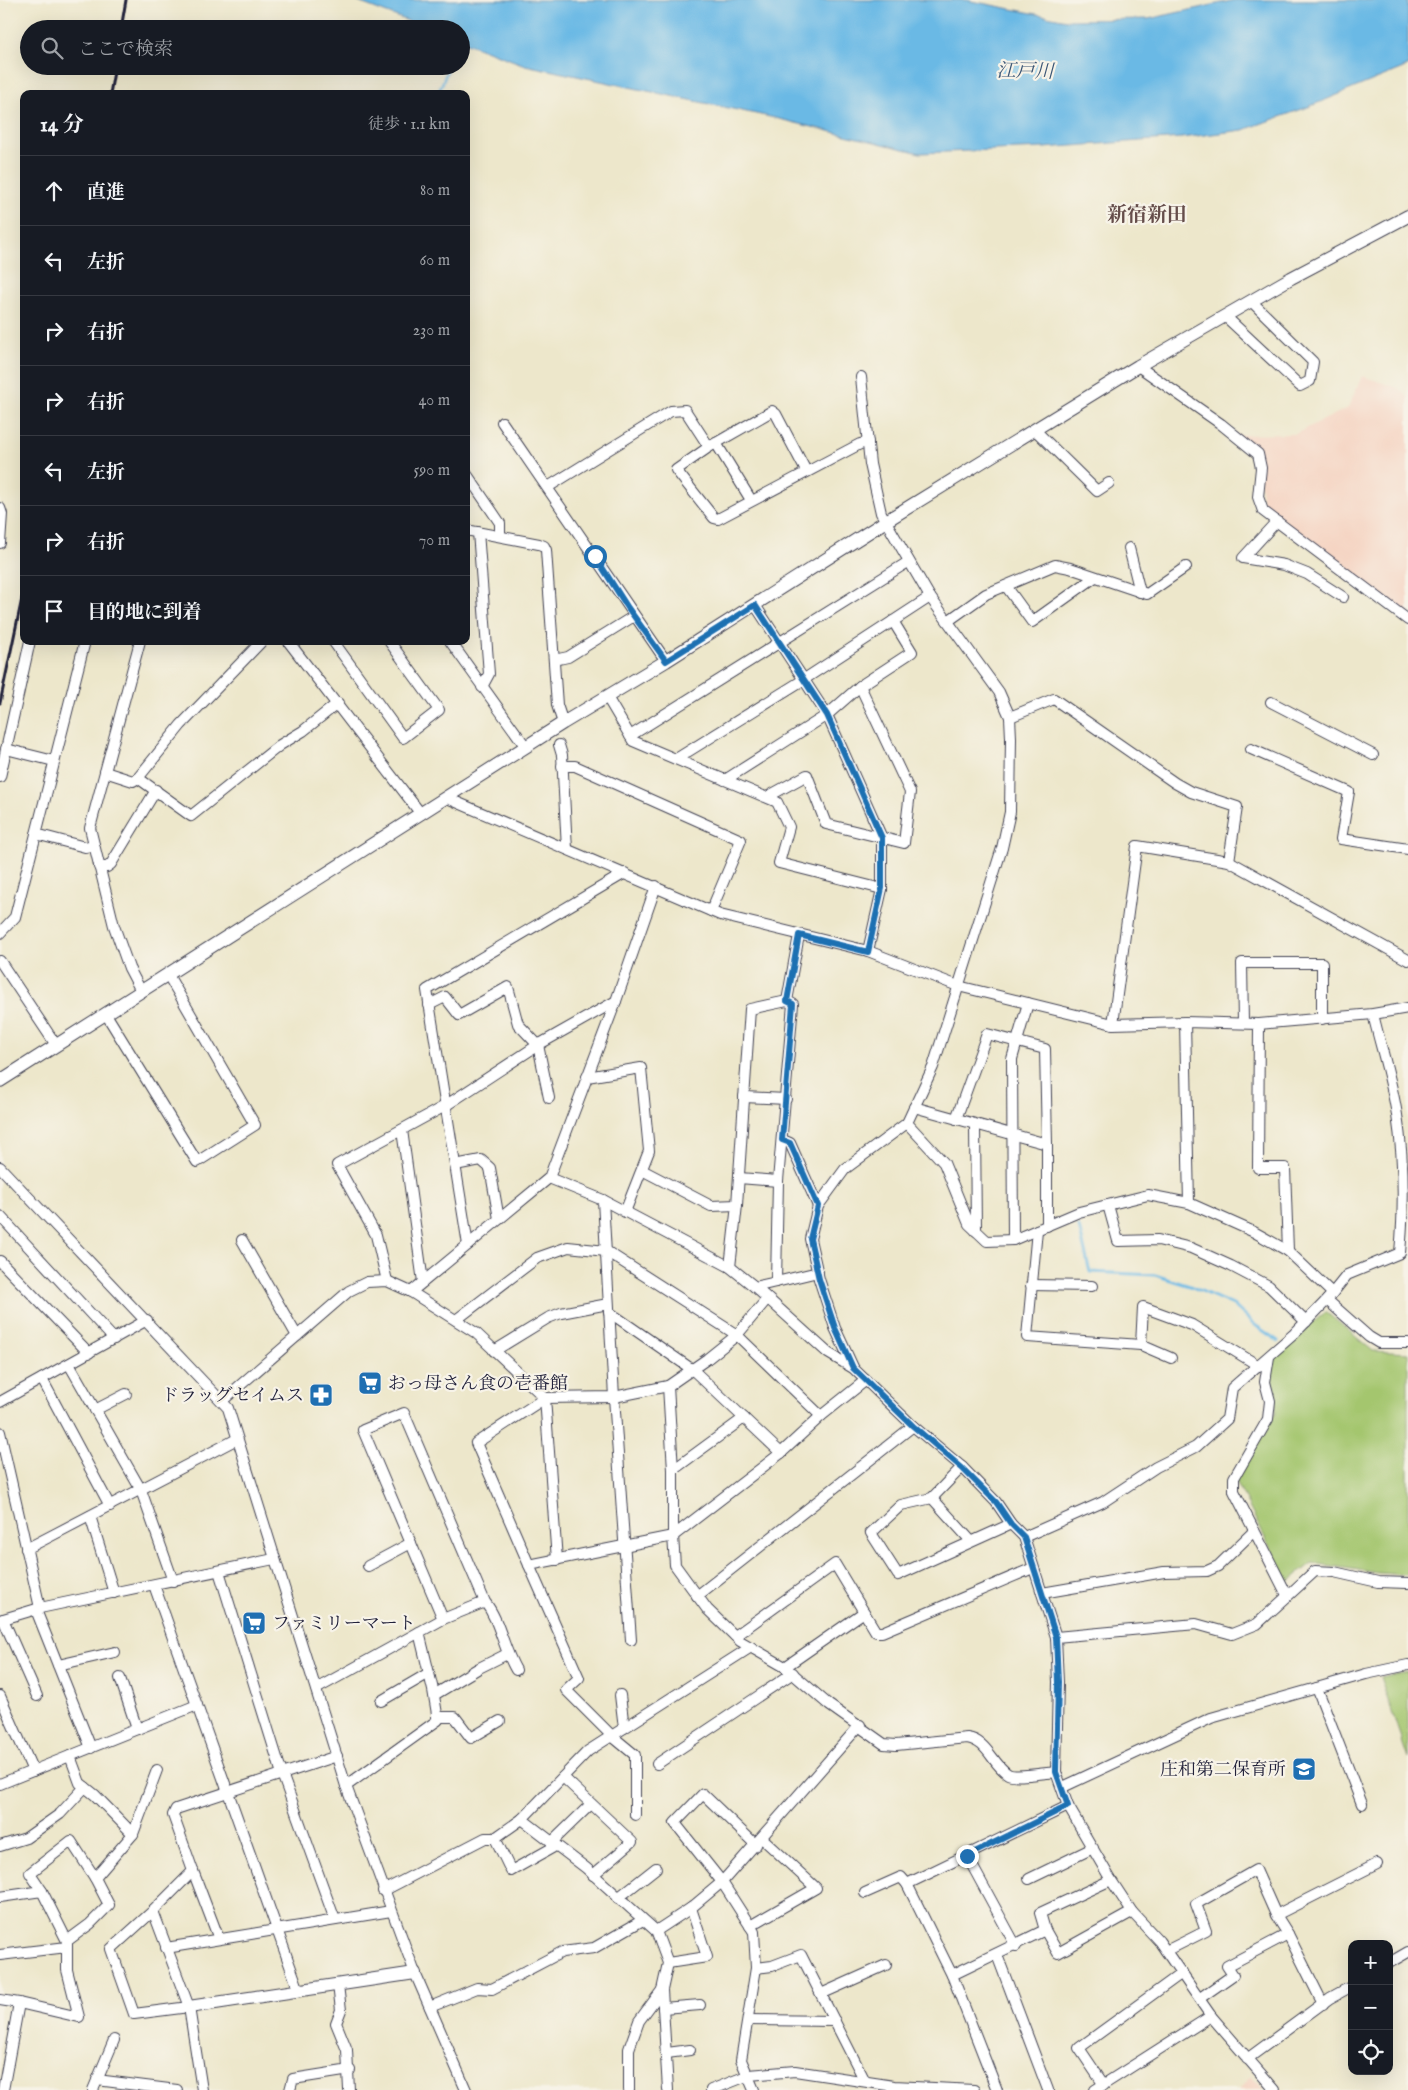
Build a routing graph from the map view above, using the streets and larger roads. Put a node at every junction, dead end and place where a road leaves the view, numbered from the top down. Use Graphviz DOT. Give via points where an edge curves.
graph roads {
  1 [pos="1408,216"];
  2 [pos="1251,301"];
  3 [pos="1225,316"];
  4 [pos="1138,366"];
  5 [pos="861,377"];
  6 [pos="502,422"];
  7 [pos="1035,430"];
  8 [pos="868,442"];
  9 [pos="713,445"];
  10 [pos="806,471"];
  11 [pos="470,479"];
  12 [pos="1109,483"];
  13 [pos="548,487"];
  14 [pos="751,500"];
  15 [pos="0,508"];
  16 [pos="886,521"];
  17 [pos="1277,521"];
  18 [pos="470,531"];
  19 [pos="478,532"];
  20 [pos="500,536"];
  21 [pos="0,543"];
  22 [pos="1129,548"];
  23 [pos="908,562"];
  24 [pos="1186,567"];
  25 [pos="1095,576"];
  26 [pos="1006,586"];
  27 [pos="1140,592"];
  28 [pos="930,597"];
  29 [pos="1343,597"];
  30 [pos="755,605"];
  31 [pos="634,616"];
  32 [pos="1408,620"];
  33 [pos="894,621"];
  34 [pos="948,621"];
  35 [pos="780,642"];
  36 [pos="29,645"];
  37 [pos="84,645"];
  38 [pos="139,645"];
  39 [pos="258,645"];
  40 [pos="291,645"];
  41 [pos="336,645"];
  42 [pos="392,645"];
  43 [pos="453,645"];
  44 [pos="554,660"];
  45 [pos="666,661"];
  46 [pos="803,680"];
  47 [pos="860,686"];
  48 [pos="482,687"];
  49 [pos="607,697"];
  50 [pos="1271,702"];
  51 [pos="338,703"];
  52 [pos="827,715"];
  53 [pos="1010,717"];
  54 [pos="563,723"];
  55 [pos="630,736"];
  56 [pos="558,745"];
  57 [pos="526,747"];
  58 [pos="6,749"];
  59 [pos="1250,749"];
  60 [pos="1373,755"];
  61 [pos="676,759"];
  62 [pos="54,761"];
  63 [pos="562,766"];
  64 [pos="105,772"];
  65 [pos="0,777"];
  66 [pos="138,778"];
  67 [pos="725,780"];
  68 [pos="156,790"];
  69 [pos="447,798"];
  70 [pos="767,798"];
  71 [pos="421,814"];
  72 [pos="36,834"];
  73 [pos="882,838"];
  74 [pos="94,845"];
  75 [pos="567,849"];
  76 [pos="1408,849"];
  77 [pos="1229,861"];
  78 [pos="99,867"];
  79 [pos="625,873"];
  80 [pos="656,886"];
  81 [pos="882,888"];
  82 [pos="711,911"];
  83 [pos="0,933"];
  84 [pos="799,935"];
  85 [pos="868,952"];
  86 [pos="1408,960"];
  87 [pos="0,961"];
  88 [pos="168,975"];
  89 [pos="958,986"];
  90 [pos="141,991"];
  91 [pos="616,1001"];
  92 [pos="787,1001"];
  93 [pos="1028,1003"];
  94 [pos="429,1005"];
  95 [pos="1408,1008"];
  96 [pos="106,1014"];
  97 [pos="1373,1014"];
  98 [pos="1322,1019"];
  99 [pos="1185,1022"];
  100 [pos="1243,1023"];
  101 [pos="1113,1024"];
  102 [pos="1259,1024"];
  103 [pos="1016,1041"];
  104 [pos="56,1045"];
  105 [pos="538,1045"];
  106 [pos="587,1077"];
  107 [pos="0,1081"];
  108 [pos="744,1096"];
  109 [pos="549,1098"];
  110 [pos="786,1099"];
  111 [pos="445,1106"];
  112 [pos="914,1107"];
  113 [pos="956,1119"];
  114 [pos="907,1123"];
  115 [pos="974,1125"];
  116 [pos="402,1130"];
  117 [pos="1012,1134"];
  118 [pos="782,1140"];
  119 [pos="1047,1144"];
  120 [pos="455,1165"];
  121 [pos="0,1167"];
  122 [pos="642,1170"];
  123 [pos="549,1178"];
  124 [pos="738,1178"];
  125 [pos="778,1181"];
  126 [pos="603,1200"];
  127 [pos="1189,1203"];
  128 [pos="1108,1205"];
  129 [pos="737,1206"];
  130 [pos="818,1206"];
  131 [pos="625,1212"];
  132 [pos="0,1216"];
  133 [pos="499,1219"];
  134 [pos="1047,1226"];
  135 [pos="1037,1230"];
  136 [pos="976,1231"];
  137 [pos="1405,1233"];
  138 [pos="242,1240"];
  139 [pos="1013,1240"];
  140 [pos="468,1245"];
  141 [pos="606,1251"];
  142 [pos="1288,1251"];
  143 [pos="0,1261"];
  144 [pos="730,1267"];
  145 [pos="818,1272"];
  146 [pos="387,1281"];
  147 [pos="423,1282"];
  148 [pos="776,1282"];
  149 [pos="1032,1285"];
  150 [pos="1092,1286"];
  151 [pos="755,1287"];
  152 [pos="410,1292"];
  153 [pos="1330,1297"];
  154 [pos="767,1299"];
  155 [pos="609,1308"];
  156 [pos="147,1320"];
  157 [pos="456,1320"];
  158 [pos="1306,1322"];
  159 [pos="737,1335"];
  160 [pos="297,1336"];
  161 [pos="114,1339"];
  162 [pos="1408,1344"];
  163 [pos="1141,1345"];
  164 [pos="494,1351"];
  165 [pos="89,1353"];
  166 [pos="1269,1357"];
  167 [pos="1172,1358"];
  168 [pos="69,1364"];
  169 [pos="1258,1366"];
  170 [pos="853,1368"];
  171 [pos="693,1370"];
  172 [pos="42,1379"];
  173 [pos="866,1380"];
  174 [pos="668,1386"];
  175 [pos="126,1394"];
  176 [pos="614,1396"];
  177 [pos="545,1398"];
  178 [pos="222,1401"];
  179 [pos="0,1402"];
  180 [pos="96,1410"];
  181 [pos="821,1416"];
  182 [pos="744,1418"];
  183 [pos="913,1426"];
  184 [pos="0,1432"];
  185 [pos="237,1439"];
  186 [pos="781,1453"];
  187 [pos="4,1461"];
  188 [pos="962,1468"];
  189 [pos="673,1470"];
  190 [pos="141,1490"];
  191 [pos="932,1498"];
  192 [pos="110,1506"];
  193 [pos="90,1516"];
  194 [pos="1011,1524"];
  195 [pos="1254,1531"];
  196 [pos="673,1536"];
  197 [pos="1024,1537"];
  198 [pos="971,1542"];
  199 [pos="411,1543"];
  200 [pos="625,1546"];
  201 [pos="26,1549"];
  202 [pos="274,1560"];
  203 [pos="558,1560"];
  204 [pos="529,1565"];
  205 [pos="368,1566"];
  206 [pos="1034,1568"];
  207 [pos="219,1571"];
  208 [pos="173,1581"];
  209 [pos="1408,1583"];
  210 [pos="154,1585"];
  211 [pos="114,1593"];
  212 [pos="1042,1593"];
  213 [pos="1287,1595"];
  214 [pos="697,1596"];
  215 [pos="485,1602"];
  216 [pos="38,1609"];
  217 [pos="864,1612"];
  218 [pos="1,1619"];
  219 [pos="443,1619"];
  220 [pos="419,1632"];
  221 [pos="735,1636"];
  222 [pos="1056,1637"];
  223 [pos="631,1640"];
  224 [pos="752,1647"];
  225 [pos="115,1652"];
  226 [pos="507,1654"];
  227 [pos="58,1665"];
  228 [pos="1408,1665"];
  229 [pos="516,1670"];
  230 [pos="789,1670"];
  231 [pos="429,1673"];
  232 [pos="120,1678"];
  233 [pos="316,1688"];
  234 [pos="1317,1688"];
  235 [pos="434,1695"];
  236 [pos="620,1695"];
  237 [pos="0,1696"];
  238 [pos="36,1696"];
  239 [pos="381,1700"];
  240 [pos="197,1704"];
  241 [pos="437,1717"];
  242 [pos="500,1721"];
  243 [pos="860,1725"];
  244 [pos="624,1728"];
  245 [pos="137,1729"];
  246 [pos="612,1736"];
  247 [pos="91,1748"];
  248 [pos="70,1756"];
  249 [pos="337,1756"];
  250 [pos="658,1764"];
  251 [pos="157,1770"];
  252 [pos="33,1771"];
  253 [pos="1056,1772"];
  254 [pos="282,1774"];
  255 [pos="563,1777"];
  256 [pos="0,1784"];
  257 [pos="346,1786"];
  258 [pos="85,1787"];
  259 [pos="1063,1787"];
  260 [pos="228,1792"];
  261 [pos="591,1804"];
  262 [pos="1362,1804"];
  263 [pos="1068,1806"];
  264 [pos="635,1815"];
  265 [pos="522,1819"];
  266 [pos="133,1834"];
  267 [pos="495,1838"];
  268 [pos="759,1841"];
  269 [pos="552,1842"];
  270 [pos="0,1846"];
  271 [pos="1093,1848"];
  272 [pos="967,1856"];
  273 [pos="1377,1864"];
  274 [pos="656,1868"];
  275 [pos="193,1871"];
  276 [pos="593,1876"];
  277 [pos="95,1878"];
  278 [pos="1029,1879"];
  279 [pos="1111,1880"];
  280 [pos="722,1882"];
  281 [pos="907,1884"];
  282 [pos="42,1891"];
  283 [pos="383,1891"];
  284 [pos="865,1893"];
  285 [pos="0,1897"];
  286 [pos="618,1898"];
  287 [pos="691,1908"];
  288 [pos="153,1911"];
  289 [pos="391,1911"];
  290 [pos="1132,1912"];
  291 [pos="1276,1915"];
  292 [pos="335,1920"];
  293 [pos="643,1920"];
  294 [pos="750,1926"];
  295 [pos="276,1929"];
  296 [pos="1045,1930"];
  297 [pos="656,1931"];
  298 [pos="1288,1934"];
  299 [pos="219,1938"];
  300 [pos="67,1944"];
  301 [pos="1016,1946"];
  302 [pos="166,1948"];
  303 [pos="1166,1951"];
  304 [pos="1408,1952"];
  305 [pos="0,1955"];
  306 [pos="997,1955"];
  307 [pos="1393,1961"];
  308 [pos="668,1963"];
  309 [pos="886,1965"];
  310 [pos="756,1968"];
  311 [pos="416,1973"];
  312 [pos="1182,1973"];
  313 [pos="952,1976"];
  314 [pos="338,1985"];
  315 [pos="1348,1988"];
  316 [pos="662,1990"];
  317 [pos="299,1991"];
  318 [pos="821,1994"];
  319 [pos="1200,1998"];
  320 [pos="0,2000"];
  321 [pos="19,2004"];
  322 [pos="700,2004"];
  323 [pos="1323,2004"];
  324 [pos="189,2007"];
  325 [pos="430,2007"];
  326 [pos="663,2008"];
  327 [pos="1211,2016"];
  328 [pos="748,2020"];
  329 [pos="835,2021"];
  330 [pos="114,2040"];
  331 [pos="690,2050"];
  332 [pos="667,2053"];
  333 [pos="1247,2059"];
  334 [pos="350,2070"];
  335 [pos="749,2076"];
  336 [pos="97,2080"];
  337 [pos="865,2081"];
  338 [pos="134,2087"];
  339 [pos="1099,2087"];
  340 [pos="3,2090"];
  341 [pos="93,2090"];
  342 [pos="177,2090"];
  343 [pos="202,2090"];
  344 [pos="290,2090"];
  345 [pos="349,2090"];
  346 [pos="466,2090"];
  347 [pos="629,2090"];
  348 [pos="668,2090"];
  349 [pos="714,2090"];
  350 [pos="754,2090"];
  351 [pos="974,2090"];
  352 [pos="997,2090"];
  353 [pos="1048,2090"];
  354 [pos="1275,2090"];
  1 -- 2 [label="street"];
  2 -- 3 [label="street"];
  2 -- 3 [label="street" via="1314,362 1310,381 1300,386"];
  3 -- 4 [label="street"];
  4 -- 7 [label="street"];
  4 -- 17 [label="street" via="1222,424 1258,454 1261,468 1258,497 1263,511"];
  5 -- 8 [label="street"];
  6 -- 13 [label="street"];
  7 -- 12 [label="street" via="1097,491"];
  7 -- 16 [label="street"];
  8 -- 10 [label="street"];
  8 -- 16 [label="street" via="881,514"];
  9 -- 10 [label="street" via="772,411"];
  9 -- 13 [label="street" via="685,410 671,411"];
  9 -- 14 [label="street"];
  9 -- 14 [label="street" via="676,470 714,518 718,519"];
  10 -- 14 [label="street"];
  11 -- 20 [label="street" via="500,523"];
  13 -- 31 [label="street"];
  15 -- 21 [label="street"];
  16 -- 23 [label="street"];
  16 -- 30 [label="street"];
  17 -- 29 [label="street" via="1243,558 1308,574"];
  17 -- 32 [label="street"];
  18 -- 19 [label="street"];
  19 -- 20 [label="street"];
  19 -- 48 [label="street" via="489,674"];
  20 -- 44 [label="street" via="539,544 546,550"];
  22 -- 27 [label="street"];
  23 -- 28 [label="street"];
  23 -- 35 [label="street"];
  24 -- 27 [label="street" via="1147,594"];
  25 -- 26 [label="street" via="1055,565"];
  25 -- 26 [label="street" via="1032,622"];
  25 -- 27 [label="street"];
  26 -- 34 [label="street" via="986,594"];
  28 -- 33 [label="street"];
  28 -- 34 [label="street"];
  30 -- 35 [label="street"];
  30 -- 45 [label="street"];
  31 -- 44 [label="street" via="568,657"];
  31 -- 45 [label="street"];
  33 -- 46 [label="street"];
  33 -- 47 [label="street" via="912,652"];
  34 -- 53 [label="street" via="999,692"];
  35 -- 46 [label="street"];
  35 -- 55 [label="street"];
  36 -- 58 [label="street"];
  37 -- 62 [label="street"];
  38 -- 64 [label="street"];
  39 -- 66 [label="street" via="181,725"];
  40 -- 51 [label="street"];
  41 -- 42 [label="street" via="403,738 439,710"];
  43 -- 48 [label="street"];
  44 -- 54 [label="street" via="557,705"];
  45 -- 49 [label="street"];
  46 -- 52 [label="street"];
  46 -- 61 [label="street"];
  47 -- 52 [label="street"];
  47 -- 73 [label="street" via="910,792 904,843"];
  48 -- 57 [label="street"];
  49 -- 54 [label="street"];
  49 -- 55 [label="street"];
  50 -- 60 [label="street"];
  51 -- 68 [label="street" via="191,816"];
  51 -- 71 [label="street"];
  52 -- 67 [label="street"];
  52 -- 73 [label="street"];
  53 -- 77 [label="street" via="1054,699 1175,783 1191,792 1237,807"];
  53 -- 89 [label="street" via="1010,812 1002,848"];
  54 -- 57 [label="street"];
  55 -- 61 [label="street" via="633,741"];
  56 -- 63 [label="street"];
  57 -- 69 [label="street"];
  58 -- 62 [label="street"];
  58 -- 65 [label="street"];
  59 -- 76 [label="street" via="1349,792 1341,838"];
  61 -- 67 [label="street"];
  62 -- 72 [label="street"];
  63 -- 75 [label="street"];
  63 -- 82 [label="street" via="575,766 741,840"];
  64 -- 66 [label="street" via="133,781"];
  64 -- 74 [label="street" via="90,828"];
  66 -- 68 [label="street"];
  67 -- 70 [label="street"];
  68 -- 78 [label="street" via="111,864"];
  69 -- 71 [label="street"];
  69 -- 75 [label="street"];
  70 -- 73 [label="street" via="807,775 826,824"];
  70 -- 81 [label="street" via="777,802 789,827 779,863"];
  71 -- 88 [label="street"];
  72 -- 74 [label="street" via="85,847"];
  72 -- 83 [label="street" via="15,917"];
  73 -- 81 [label="street"];
  74 -- 78 [label="street"];
  75 -- 79 [label="street"];
  77 -- 86 [label="street"];
  77 -- 101 [label="street" via="1137,846"];
  78 -- 90 [label="street" via="114,926"];
  79 -- 80 [label="street"];
  79 -- 94 [label="street" via="427,990"];
  80 -- 82 [label="street"];
  80 -- 91 [label="street"];
  81 -- 85 [label="street"];
  82 -- 84 [label="street"];
  84 -- 85 [label="street"];
  84 -- 92 [label="street"];
  85 -- 89 [label="street"];
  87 -- 104 [label="street"];
  88 -- 90 [label="street"];
  88 -- 96 [label="street" via="255,1125 197,1162"];
  89 -- 93 [label="street"];
  89 -- 112 [label="street" via="932,1067"];
  90 -- 96 [label="street"];
  91 -- 105 [label="street"];
  91 -- 106 [label="street"];
  92 -- 108 [label="street" via="750,1009"];
  92 -- 110 [label="street" via="793,1004"];
  93 -- 101 [label="street"];
  93 -- 103 [label="street"];
  94 -- 105 [label="street" via="445,997 459,1015 508,987 518,1024"];
  94 -- 111 [label="street"];
  95 -- 97 [label="street"];
  96 -- 104 [label="street"];
  97 -- 98 [label="street"];
  97 -- 137 [label="street" via="1397,1114"];
  98 -- 100 [label="street" via="1322,963 1242,963"];
  98 -- 102 [label="street"];
  99 -- 100 [label="street"];
  99 -- 101 [label="street"];
  99 -- 127 [label="street"];
  100 -- 102 [label="street"];
  102 -- 142 [label="street" via="1258,1168 1285,1168"];
  103 -- 113 [label="street" via="988,1034"];
  103 -- 117 [label="street" via="1012,1059"];
  103 -- 119 [label="street" via="1045,1049"];
  104 -- 107 [label="street"];
  105 -- 109 [label="street"];
  105 -- 111 [label="street"];
  106 -- 122 [label="street" via="641,1068 650,1151"];
  106 -- 123 [label="street"];
  108 -- 110 [label="street"];
  108 -- 124 [label="street"];
  110 -- 118 [label="street"];
  111 -- 116 [label="street"];
  111 -- 120 [label="street"];
  112 -- 113 [label="street"];
  112 -- 114 [label="street"];
  113 -- 115 [label="street"];
  114 -- 130 [label="street" via="845,1168"];
  114 -- 136 [label="street" via="944,1163 969,1224"];
  115 -- 117 [label="street"];
  115 -- 136 [label="street"];
  116 -- 146 [label="street" via="337,1165 376,1235"];
  116 -- 147 [label="street"];
  117 -- 119 [label="street"];
  117 -- 139 [label="street"];
  118 -- 125 [label="street"];
  118 -- 130 [label="street" via="790,1143"];
  119 -- 134 [label="street"];
  120 -- 133 [label="street" via="481,1160 490,1168"];
  120 -- 140 [label="street"];
  121 -- 156 [label="street"];
  122 -- 129 [label="street" via="711,1206"];
  122 -- 131 [label="street"];
  123 -- 126 [label="street"];
  123 -- 133 [label="street"];
  124 -- 125 [label="street"];
  124 -- 129 [label="street"];
  125 -- 148 [label="street"];
  126 -- 131 [label="street"];
  126 -- 141 [label="street"];
  127 -- 128 [label="street" via="1148,1195"];
  127 -- 142 [label="street"];
  128 -- 134 [label="street" via="1079,1212"];
  128 -- 158 [label="street" via="1118,1241 1158,1240 1191,1248 1269,1286"];
  129 -- 144 [label="street"];
  130 -- 145 [label="street" via="810,1239"];
  131 -- 144 [label="street"];
  132 -- 161 [label="street"];
  133 -- 140 [label="street"];
  134 -- 135 [label="street"];
  135 -- 139 [label="street"];
  135 -- 149 [label="street"];
  136 -- 139 [label="street" via="987,1241"];
  137 -- 153 [label="street" via="1400,1253 1347,1276"];
  138 -- 160 [label="street"];
  140 -- 147 [label="street"];
  141 -- 155 [label="street"];
  141 -- 157 [label="street" via="568,1246 537,1258"];
  141 -- 159 [label="street"];
  142 -- 153 [label="street"];
  143 -- 165 [label="street"];
  144 -- 151 [label="street"];
  145 -- 148 [label="street"];
  145 -- 170 [label="street" via="835,1328"];
  146 -- 152 [label="street"];
  146 -- 160 [label="street" via="367,1282 349,1291"];
  147 -- 152 [label="street"];
  148 -- 151 [label="street"];
  149 -- 150 [label="street"];
  149 -- 163 [label="street" via="1026,1337"];
  151 -- 154 [label="street"];
  152 -- 157 [label="street"];
  153 -- 158 [label="street"];
  153 -- 162 [label="street" via="1369,1337 1379,1343"];
  154 -- 159 [label="street"];
  154 -- 170 [label="street" via="828,1353"];
  155 -- 164 [label="street" via="561,1313"];
  155 -- 171 [label="street"];
  155 -- 176 [label="street"];
  156 -- 161 [label="street"];
  156 -- 178 [label="street"];
  157 -- 164 [label="street" via="476,1333"];
  158 -- 166 [label="street"];
  159 -- 171 [label="street"];
  159 -- 181 [label="street"];
  160 -- 178 [label="street"];
  161 -- 165 [label="street"];
  163 -- 167 [label="street"];
  163 -- 169 [label="street" via="1143,1307 1192,1325"];
  164 -- 177 [label="street"];
  165 -- 168 [label="street"];
  166 -- 169 [label="street"];
  166 -- 195 [label="street" via="1265,1382 1270,1401 1268,1419 1234,1478 1234,1491"];
  168 -- 172 [label="street"];
  168 -- 180 [label="street"];
  169 -- 197 [label="street" via="1232,1388 1227,1419 1196,1447 1156,1467 1103,1502"];
  170 -- 173 [label="street"];
  171 -- 174 [label="street"];
  171 -- 182 [label="street"];
  172 -- 179 [label="street"];
  172 -- 192 [label="street"];
  173 -- 181 [label="street"];
  173 -- 183 [label="street"];
  174 -- 176 [label="street"];
  174 -- 189 [label="street"];
  175 -- 180 [label="street"];
  176 -- 177 [label="street"];
  176 -- 200 [label="street"];
  177 -- 203 [label="street"];
  177 -- 204 [label="street" via="476,1443"];
  178 -- 185 [label="street" via="228,1408"];
  180 -- 190 [label="street"];
  181 -- 186 [label="street"];
  182 -- 186 [label="street"];
  182 -- 189 [label="street"];
  183 -- 188 [label="street"];
  183 -- 214 [label="street"];
  184 -- 187 [label="street"];
  185 -- 190 [label="street"];
  185 -- 202 [label="street"];
  186 -- 196 [label="street"];
  187 -- 201 [label="street"];
  188 -- 191 [label="street"];
  188 -- 194 [label="street" via="996,1502"];
  189 -- 196 [label="street"];
  190 -- 192 [label="street"];
  190 -- 208 [label="street"];
  191 -- 198 [label="street"];
  191 -- 198 [label="street" via="901,1505 871,1533 898,1575"];
  192 -- 193 [label="street"];
  193 -- 201 [label="street"];
  193 -- 211 [label="street"];
  194 -- 197 [label="street"];
  194 -- 198 [label="street"];
  195 -- 212 [label="street" via="1218,1566 1207,1571 1164,1572"];
  195 -- 213 [label="street"];
  196 -- 200 [label="street"];
  196 -- 214 [label="street" via="675,1565"];
  197 -- 206 [label="street"];
  199 -- 205 [label="street"];
  199 -- 215 [label="street" via="363,1430 404,1413"];
  199 -- 219 [label="street"];
  200 -- 203 [label="street"];
  200 -- 223 [label="street"];
  201 -- 216 [label="street"];
  202 -- 207 [label="street"];
  202 -- 233 [label="street"];
  203 -- 204 [label="street"];
  204 -- 246 [label="street" via="579,1678 566,1690"];
  206 -- 212 [label="street"];
  206 -- 217 [label="street" via="882,1632 876,1632"];
  207 -- 208 [label="street"];
  207 -- 254 [label="street"];
  208 -- 210 [label="street"];
  209 -- 213 [label="street" via="1378,1582 1315,1571"];
  210 -- 211 [label="street"];
  210 -- 240 [label="street"];
  211 -- 216 [label="street"];
  212 -- 222 [label="street"];
  213 -- 222 [label="street" via="1257,1624 1232,1634 1196,1624"];
  214 -- 221 [label="street"];
  215 -- 219 [label="street"];
  215 -- 226 [label="street" via="493,1612"];
  216 -- 218 [label="street"];
  216 -- 227 [label="street"];
  217 -- 221 [label="street" via="835,1564"];
  217 -- 230 [label="street"];
  218 -- 238 [label="street"];
  219 -- 220 [label="street"];
  220 -- 231 [label="street"];
  220 -- 233 [label="street"];
  221 -- 224 [label="street"];
  222 -- 253 [label="street"];
  224 -- 230 [label="street"];
  224 -- 244 [label="street"];
  225 -- 227 [label="street"];
  226 -- 229 [label="street"];
  226 -- 235 [label="street"];
  227 -- 247 [label="street"];
  228 -- 234 [label="street"];
  230 -- 243 [label="street" via="828,1704"];
  230 -- 250 [label="street"];
  231 -- 235 [label="street"];
  231 -- 239 [label="street"];
  232 -- 245 [label="street"];
  233 -- 249 [label="street"];
  234 -- 259 [label="street" via="1211,1718"];
  234 -- 262 [label="street"];
  235 -- 241 [label="street"];
  236 -- 244 [label="street"];
  237 -- 252 [label="street"];
  240 -- 245 [label="street"];
  240 -- 260 [label="street"];
  241 -- 242 [label="street" via="455,1716 471,1738"];
  241 -- 257 [label="street" via="438,1720"];
  243 -- 253 [label="street" via="884,1744 976,1740 1008,1774"];
  243 -- 268 [label="street"];
  244 -- 246 [label="street"];
  245 -- 247 [label="street"];
  246 -- 255 [label="street" via="588,1751"];
  246 -- 264 [label="street" via="635,1755"];
  247 -- 248 [label="street"];
  248 -- 252 [label="street"];
  248 -- 258 [label="street" via="80,1783"];
  249 -- 254 [label="street"];
  249 -- 257 [label="street"];
  251 -- 266 [label="street"];
  252 -- 256 [label="street"];
  253 -- 259 [label="street"];
  254 -- 260 [label="street"];
  254 -- 292 [label="street"];
  255 -- 261 [label="street"];
  255 -- 265 [label="street"];
  257 -- 283 [label="street"];
  258 -- 266 [label="street"];
  258 -- 270 [label="street" via="60,1814 26,1838"];
  259 -- 263 [label="street"];
  260 -- 275 [label="street" via="176,1808 173,1815"];
  260 -- 295 [label="street"];
  261 -- 269 [label="street"];
  261 -- 276 [label="street" via="632,1842"];
  263 -- 271 [label="street"];
  263 -- 272 [label="street"];
  265 -- 267 [label="street"];
  265 -- 269 [label="street"];
  266 -- 277 [label="street"];
  267 -- 269 [label="street" via="512,1871 552,1848"];
  267 -- 283 [label="street" via="485,1838"];
  268 -- 280 [label="street"];
  268 -- 280 [label="street" via="703,1794 675,1823"];
  268 -- 294 [label="street" via="816,1888"];
  269 -- 276 [label="street"];
  271 -- 278 [label="street"];
  271 -- 279 [label="street"];
  272 -- 281 [label="street"];
  272 -- 301 [label="street"];
  273 -- 291 [label="street"];
  274 -- 286 [label="street"];
  275 -- 288 [label="street"];
  275 -- 299 [label="street"];
  276 -- 286 [label="street"];
  277 -- 282 [label="street" via="71,1841 30,1873"];
  277 -- 300 [label="street" via="109,1905"];
  279 -- 290 [label="street"];
  279 -- 296 [label="street" via="1040,1913"];
  280 -- 287 [label="street"];
  280 -- 294 [label="street"];
  281 -- 284 [label="street" via="901,1877"];
  281 -- 313 [label="street"];
  282 -- 285 [label="street"];
  282 -- 300 [label="street"];
  283 -- 289 [label="street"];
  286 -- 293 [label="street"];
  287 -- 297 [label="street"];
  287 -- 308 [label="street" via="707,1957"];
  288 -- 302 [label="street"];
  288 -- 324 [label="street" via="111,1949 134,2014"];
  289 -- 292 [label="street"];
  289 -- 311 [label="street"];
  290 -- 296 [label="street" via="1058,1953"];
  290 -- 303 [label="street"];
  291 -- 298 [label="street"];
  291 -- 303 [label="street" via="1256,1870 1196,1904 1206,1931"];
  292 -- 295 [label="street"];
  293 -- 297 [label="street"];
  293 -- 325 [label="street" via="594,1948 562,1952 492,1989 477,1988"];
  294 -- 310 [label="street" via="754,1932"];
  295 -- 299 [label="street"];
  295 -- 317 [label="street"];
  296 -- 301 [label="street"];
  297 -- 308 [label="street"];
  298 -- 319 [label="street" via="1227,1966 1233,1975"];
  298 -- 323 [label="street"];
  299 -- 302 [label="street"];
  300 -- 305 [label="street"];
  300 -- 321 [label="street" via="67,1970 79,2016"];
  301 -- 306 [label="street"];
  302 -- 324 [label="street"];
  303 -- 312 [label="street"];
  304 -- 307 [label="street"];
  306 -- 313 [label="street"];
  306 -- 353 [label="street"];
  308 -- 316 [label="street"];
  309 -- 318 [label="street"];
  310 -- 318 [label="street" via="802,1955"];
  310 -- 328 [label="street"];
  311 -- 314 [label="street"];
  311 -- 325 [label="street"];
  312 -- 319 [label="street"];
  312 -- 339 [label="street" via="1079,2048"];
  313 -- 352 [label="street"];
  314 -- 317 [label="street"];
  314 -- 334 [label="street" via="341,2010 336,2023 347,2050"];
  315 -- 323 [label="street"];
  316 -- 326 [label="street"];
  316 -- 347 [label="street" via="639,2021 629,2050"];
  317 -- 324 [label="street"];
  318 -- 329 [label="street"];
  319 -- 327 [label="street"];
  320 -- 321 [label="street"];
  321 -- 340 [label="street"];
  322 -- 326 [label="street"];
  323 -- 333 [label="street"];
  324 -- 343 [label="street"];
  325 -- 346 [label="street"];
  326 -- 332 [label="street"];
  327 -- 333 [label="street"];
  327 -- 339 [label="street"];
  328 -- 329 [label="street"];
  328 -- 335 [label="street" via="741,2060"];
  329 -- 337 [label="street"];
  330 -- 336 [label="street"];
  331 -- 332 [label="street"];
  332 -- 348 [label="street"];
  333 -- 354 [label="street"];
  334 -- 344 [label="street" via="293,2079"];
  334 -- 345 [label="street"];
  335 -- 337 [label="street" via="795,2071"];
  335 -- 349 [label="street"];
  335 -- 350 [label="street"];
  336 -- 338 [label="street"];
  336 -- 341 [label="street"];
  337 -- 351 [label="street" via="894,2086"];
  338 -- 342 [label="street"];
}
